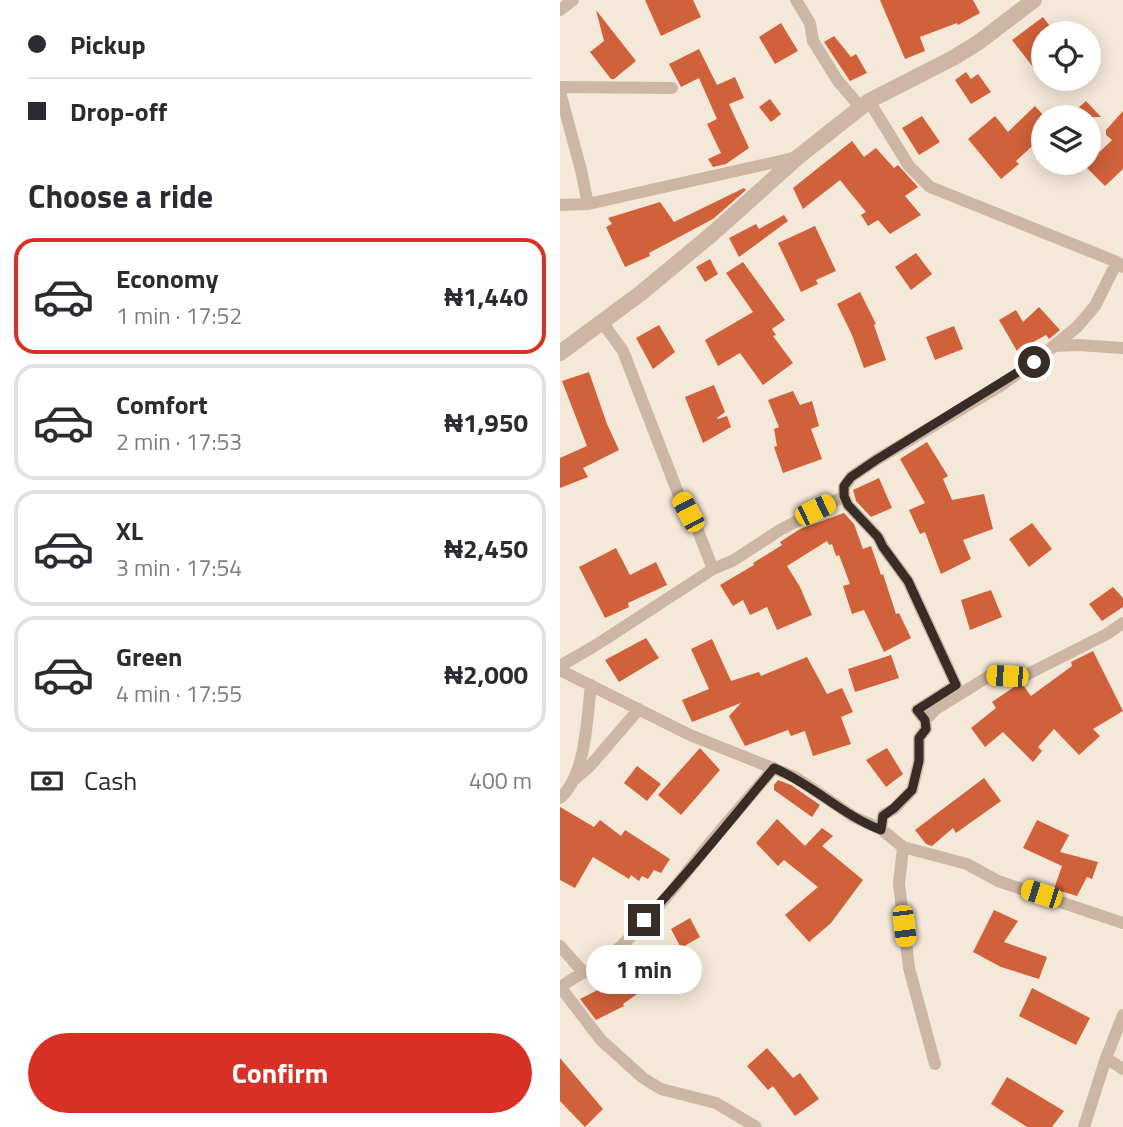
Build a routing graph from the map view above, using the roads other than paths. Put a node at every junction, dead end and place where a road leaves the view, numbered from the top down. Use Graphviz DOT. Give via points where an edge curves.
graph roads {
  1 [pos="573,0"];
  2 [pos="796,0"];
  3 [pos="1034,0"];
  4 [pos="560,10"];
  5 [pos="672,88"];
  6 [pos="560,89"];
  7 [pos="865,105"];
  8 [pos="798,157"];
  9 [pos="588,204"];
  10 [pos="560,205"];
  11 [pos="1120,264"];
  12 [pos="602,322"];
  13 [pos="1054,346"];
  14 [pos="1123,348"];
  15 [pos="560,353"];
  16 [pos="844,496"];
  17 [pos="713,569"];
  18 [pos="1123,624"];
  19 [pos="560,668"];
  20 [pos="590,685"];
  21 [pos="639,709"];
  22 [pos="925,720"];
  23 [pos="774,768"];
  24 [pos="575,779"];
  25 [pos="560,798"];
  26 [pos="881,830"];
  27 [pos="903,847"];
  28 [pos="1123,923"];
  29 [pos="560,946"];
  30 [pos="583,972"];
  31 [pos="560,988"];
  32 [pos="1123,1015"];
  33 [pos="1105,1058"];
  34 [pos="935,1064"];
  35 [pos="1123,1069"];
  36 [pos="755,1127"];
  37 [pos="1084,1127"];
  1 -- 4 [label="street"];
  2 -- 7 [label="street" via="810,23 813,41 838,81"];
  3 -- 7 [label="street" via="979,42"];
  5 -- 6 [label="street"];
  6 -- 9 [label="street"];
  7 -- 8 [label="street"];
  7 -- 11 [label="street" via="930,187"];
  8 -- 9 [label="street"];
  8 -- 12 [label="street" via="712,234"];
  9 -- 10 [label="street"];
  11 -- 13 [label="street" via="1087,317"];
  12 -- 15 [label="street"];
  12 -- 17 [label="street" via="623,351"];
  13 -- 14 [label="street"];
  13 -- 16 [label="street" via="1000,386 851,477"];
  16 -- 17 [label="street"];
  16 -- 22 [label="street" via="908,581 956,685 917,710"];
  17 -- 19 [label="street"];
  18 -- 22 [label="street" via="1022,677 991,675"];
  19 -- 20 [label="street"];
  20 -- 21 [label="street"];
  20 -- 24 [label="street"];
  21 -- 23 [label="street" via="701,740"];
  21 -- 24 [label="street"];
  22 -- 26 [label="street" via="912,790 883,816"];
  23 -- 26 [label="street"];
  23 -- 30 [label="street" via="674,889 609,956"];
  24 -- 25 [label="street"];
  26 -- 27 [label="street"];
  27 -- 28 [label="street" via="967,864 998,881"];
  27 -- 34 [label="street" via="899,884 909,968"];
  29 -- 30 [label="street"];
  30 -- 31 [label="street"];
  31 -- 36 [label="street" via="601,1040 643,1078 662,1089 716,1103"];
  32 -- 33 [label="street"];
  33 -- 35 [label="street"];
  33 -- 37 [label="street"];
}
